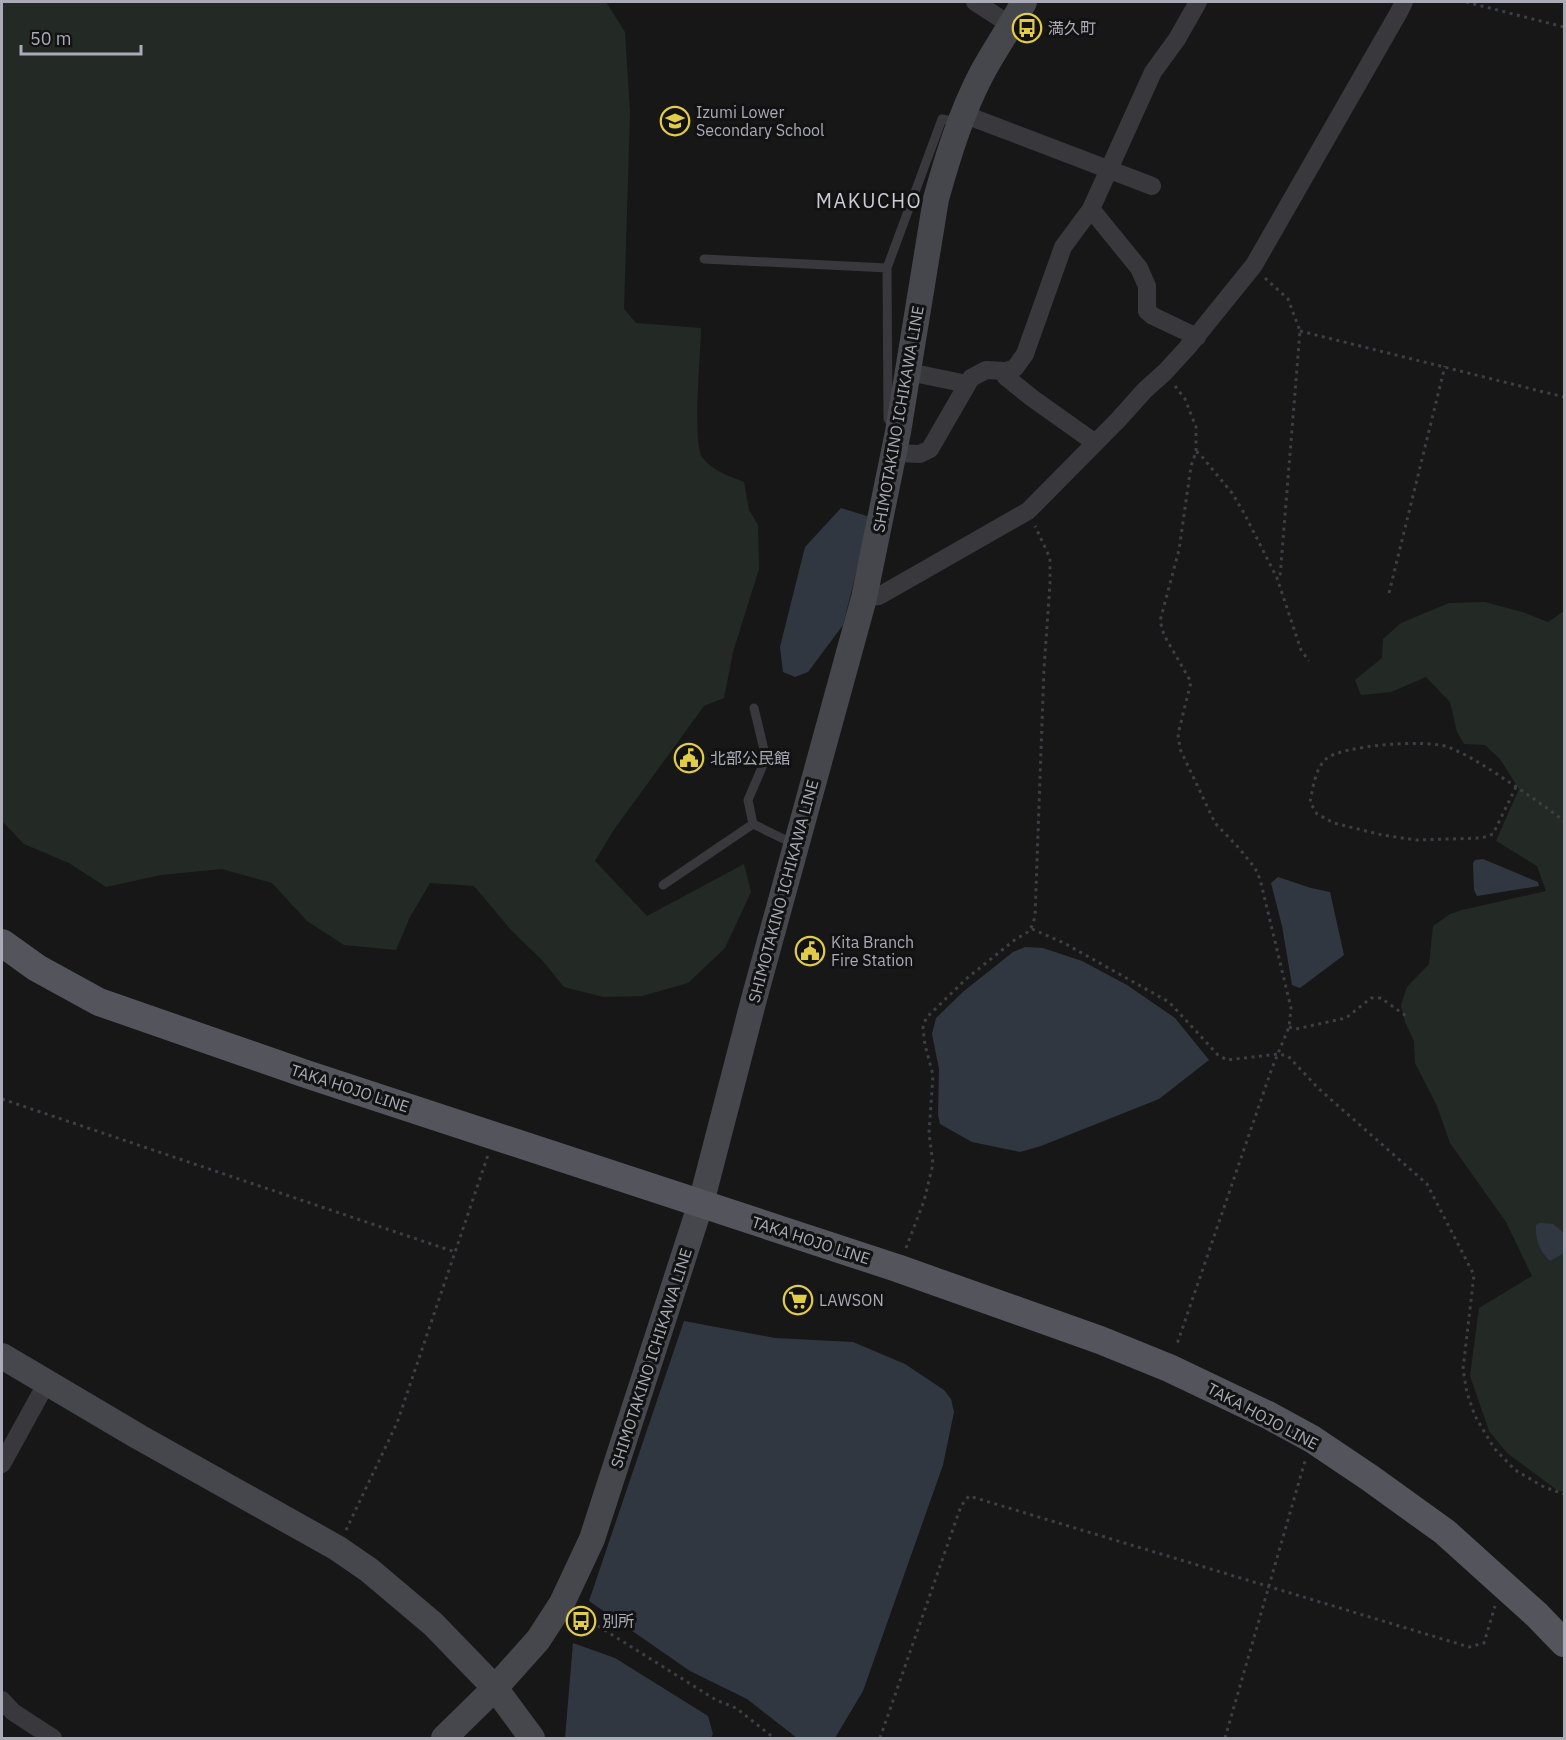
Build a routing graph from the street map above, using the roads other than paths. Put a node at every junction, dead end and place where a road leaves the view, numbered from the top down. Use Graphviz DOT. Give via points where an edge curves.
graph roads {
  1 [pos="975,2"];
  2 [pos="1024,2"];
  3 [pos="1198,2"];
  4 [pos="1404,2"];
  5 [pos="1012,26"];
  6 [pos="962,118"];
  7 [pos="1109,169"];
  8 [pos="1152,186"];
  9 [pos="1091,209"];
  10 [pos="704,259"];
  11 [pos="887,268"];
  12 [pos="1197,337"];
  13 [pos="1006,370"];
  14 [pos="909,372"];
  15 [pos="967,384"];
  16 [pos="1094,442"];
  17 [pos="896,443"];
  18 [pos="864,598"];
  19 [pos="754,708"];
  20 [pos="753,824"];
  21 [pos="796,845"];
  22 [pos="663,885"];
  23 [pos="2,943"];
  24 [pos="701,1203"];
  25 [pos="2,1356"];
  26 [pos="46,1384"];
  27 [pos="2,1464"];
  28 [pos="1564,1642"];
  29 [pos="495,1688"];
  30 [pos="2,1700"];
  31 [pos="53,1738"];
  32 [pos="444,1738"];
  33 [pos="532,1738"];
  1 -- 5 [label="street"];
  2 -- 5 [label="main road, SHIMOTAKINO ICHIKAWA LINE"];
  3 -- 7 [label="street" via="1153,72"];
  4 -- 12 [label="street" via="1254,265"];
  5 -- 6 [label="main road, SHIMOTAKINO ICHIKAWA LINE" via="982,72"];
  6 -- 7 [label="street"];
  6 -- 11 [label="lane" via="942,119"];
  6 -- 14 [label="main road, SHIMOTAKINO ICHIKAWA LINE" via="936,199"];
  7 -- 8 [label="street"];
  7 -- 9 [label="street"];
  9 -- 12 [label="street" via="1139,268 1147,286 1147,311"];
  9 -- 13 [label="street" via="1063,247 1025,354 1015,368"];
  10 -- 11 [label="lane"];
  11 -- 17 [label="lane" via="888,419"];
  12 -- 16 [label="street"];
  13 -- 15 [label="street" via="986,370"];
  13 -- 16 [label="street" via="1006,377"];
  14 -- 15 [label="street"];
  14 -- 17 [label="main road, SHIMOTAKINO ICHIKAWA LINE"];
  15 -- 17 [label="street" via="930,449 920,454"];
  16 -- 18 [label="street" via="1028,511 879,596"];
  17 -- 18 [label="main road, SHIMOTAKINO ICHIKAWA LINE"];
  18 -- 21 [label="main road, SHIMOTAKINO ICHIKAWA LINE"];
  19 -- 20 [label="lane" via="766,758 748,800"];
  20 -- 21 [label="lane"];
  20 -- 22 [label="lane"];
  21 -- 24 [label="main road, SHIMOTAKINO ICHIKAWA LINE"];
  23 -- 24 [label="main road, TAKA HOJO LINE" via="37,968 99,1002"];
  24 -- 28 [label="main road, TAKA HOJO LINE" via="1100,1340 1268,1415 1312,1439 1445,1532"];
  24 -- 29 [label="main road, SHIMOTAKINO ICHIKAWA LINE" via="592,1539 562,1603 538,1640"];
  25 -- 26 [label="main road"];
  26 -- 27 [label="street"];
  26 -- 29 [label="main road" via="337,1548 426,1617"];
  29 -- 32 [label="main road, SHIMOTAKINO ICHIKAWA LINE"];
  29 -- 33 [label="main road"];
  30 -- 31 [label="street" via="13,1713"];
}
